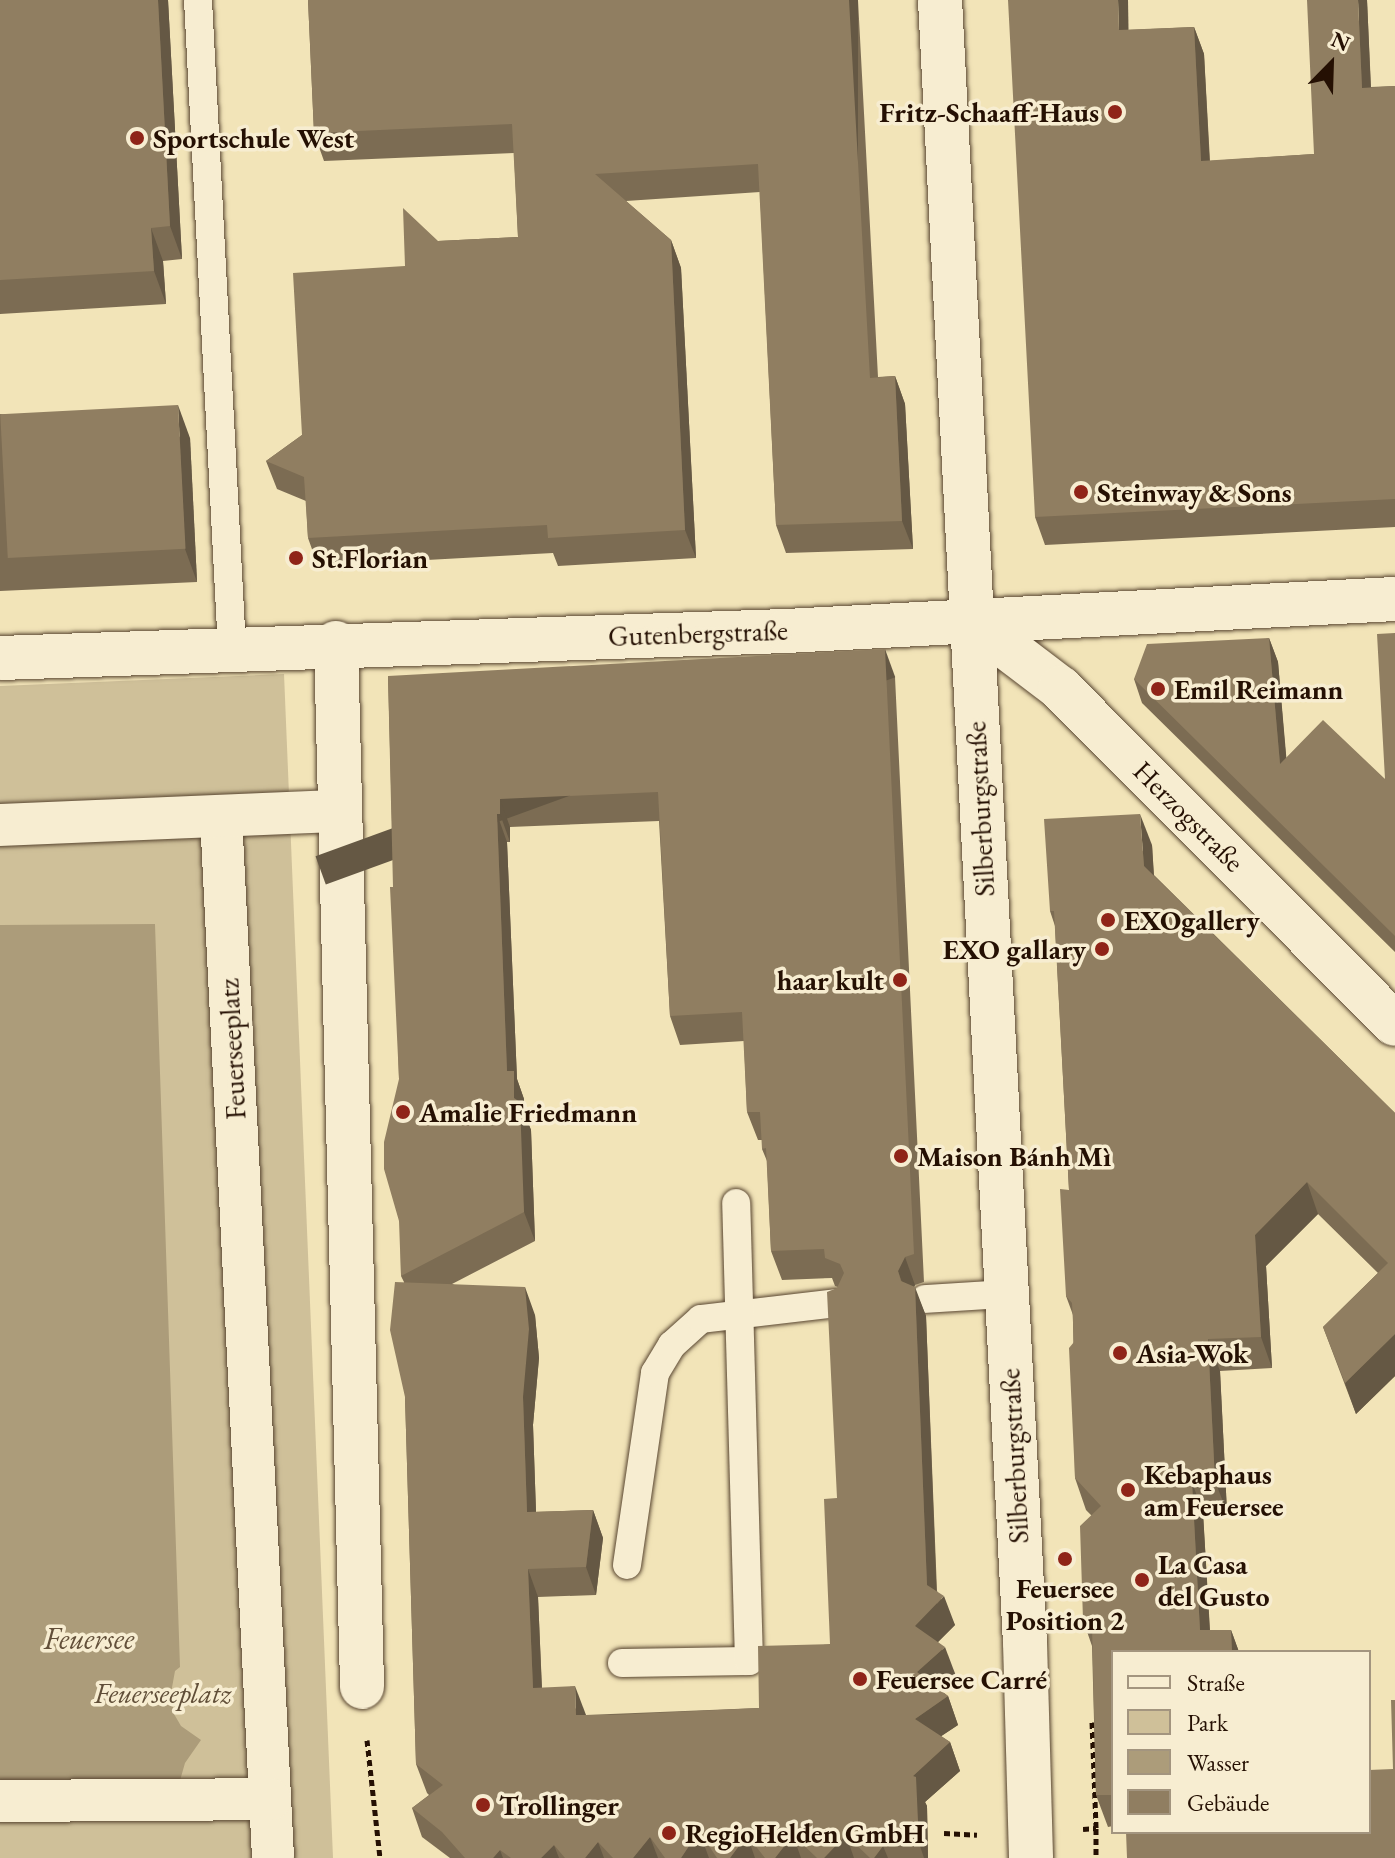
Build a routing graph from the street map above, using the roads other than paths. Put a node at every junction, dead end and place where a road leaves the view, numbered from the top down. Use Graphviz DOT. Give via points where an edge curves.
graph roads {
  1 [pos="198,0"];
  2 [pos="940,0"];
  3 [pos="1395,599"];
  4 [pos="972,621"];
  5 [pos="336,643"];
  6 [pos="232,648"];
  7 [pos="0,658"];
  8 [pos="338,811"];
  9 [pos="221,816"];
  10 [pos="0,825"];
  11 [pos="1395,1024"];
  12 [pos="736,1203"];
  13 [pos="1005,1294"];
  14 [pos="925,1299"];
  15 [pos="837,1303"];
  16 [pos="739,1312"];
  17 [pos="627,1565"];
  18 [pos="622,1663"];
  19 [pos="362,1687"];
  20 [pos="270,1799"];
  21 [pos="0,1801"];
  22 [pos="273,1858"];
  23 [pos="1031,1858"];
  1 -- 6 [label="lane"];
  2 -- 4 [label="street, Silberburgstraße"];
  3 -- 4 [label="street, Gutenbergstraße"];
  4 -- 5 [label="street, Gutenbergstraße"];
  4 -- 11 [label="street, Herzogstraße" via="1060,688"];
  4 -- 13 [label="street, Silberburgstraße"];
  5 -- 6 [label="street, Gutenbergstraße"];
  5 -- 8 [label="street"];
  6 -- 7 [label="street, Gutenbergstraße"];
  8 -- 9 [label="street"];
  8 -- 19 [label="street"];
  9 -- 10 [label="street"];
  9 -- 20 [label="street, Feuerseeplatz"];
  12 -- 16 [label="lane"];
  13 -- 14 [label="lane"];
  13 -- 23 [label="street, Silberburgstraße"];
  15 -- 16 [label="lane"];
  16 -- 17 [label="lane" via="701,1319 672,1345 655,1373"];
  16 -- 18 [label="lane" via="749,1661"];
  20 -- 21 [label="street"];
  20 -- 22 [label="street, Feuerseeplatz"];
}
